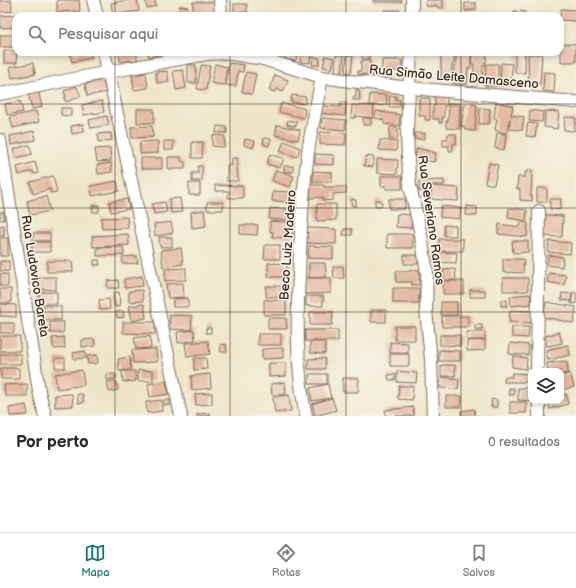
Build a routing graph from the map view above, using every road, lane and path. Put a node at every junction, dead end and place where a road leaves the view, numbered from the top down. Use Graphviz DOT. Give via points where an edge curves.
graph roads {
  1 [pos="94,0"];
  2 [pos="220,0"];
  3 [pos="412,0"];
  4 [pos="96,12"];
  5 [pos="221,12"];
  6 [pos="412,12"];
  7 [pos="105,56"];
  8 [pos="196,56"];
  9 [pos="247,56"];
  10 [pos="411,56"];
  11 [pos="108,72"];
  12 [pos="322,77"];
  13 [pos="410,88"];
  14 [pos="0,94"];
  15 [pos="576,102"];
  16 [pos="0,140"];
  17 [pos="539,211"];
  18 [pos="537,368"];
  19 [pos="539,404"];
  20 [pos="45,416"];
  21 [pos="181,416"];
  22 [pos="306,416"];
  23 [pos="433,416"];
  24 [pos="539,416"];
  1 -- 4 [label="street"];
  2 -- 5 [label="street"];
  3 -- 6 [label="street"];
  7 -- 11 [label="street"];
  8 -- 11 [label="street, Rua Simão Leite Damasceno"];
  9 -- 12 [label="street, Rua Simão Leite Damasceno"];
  10 -- 13 [label="street, Rua Severiano Ramos"];
  11 -- 14 [label="street, Rua Simão Leite Damasceno"];
  11 -- 21 [label="street"];
  12 -- 13 [label="street, Rua Simão Leite Damasceno"];
  12 -- 22 [label="street, Beco Luiz Madeiro" via="310,140 301,235 297,317 301,394"];
  13 -- 15 [label="street, Rua Simão Leite Damasceno"];
  13 -- 23 [label="street, Rua Severiano Ramos" via="408,159 410,186 427,273 426,310"];
  16 -- 20 [label="street, Rua Ludovico Bareta"];
  17 -- 18 [label="street"];
  19 -- 24 [label="street"];
}
